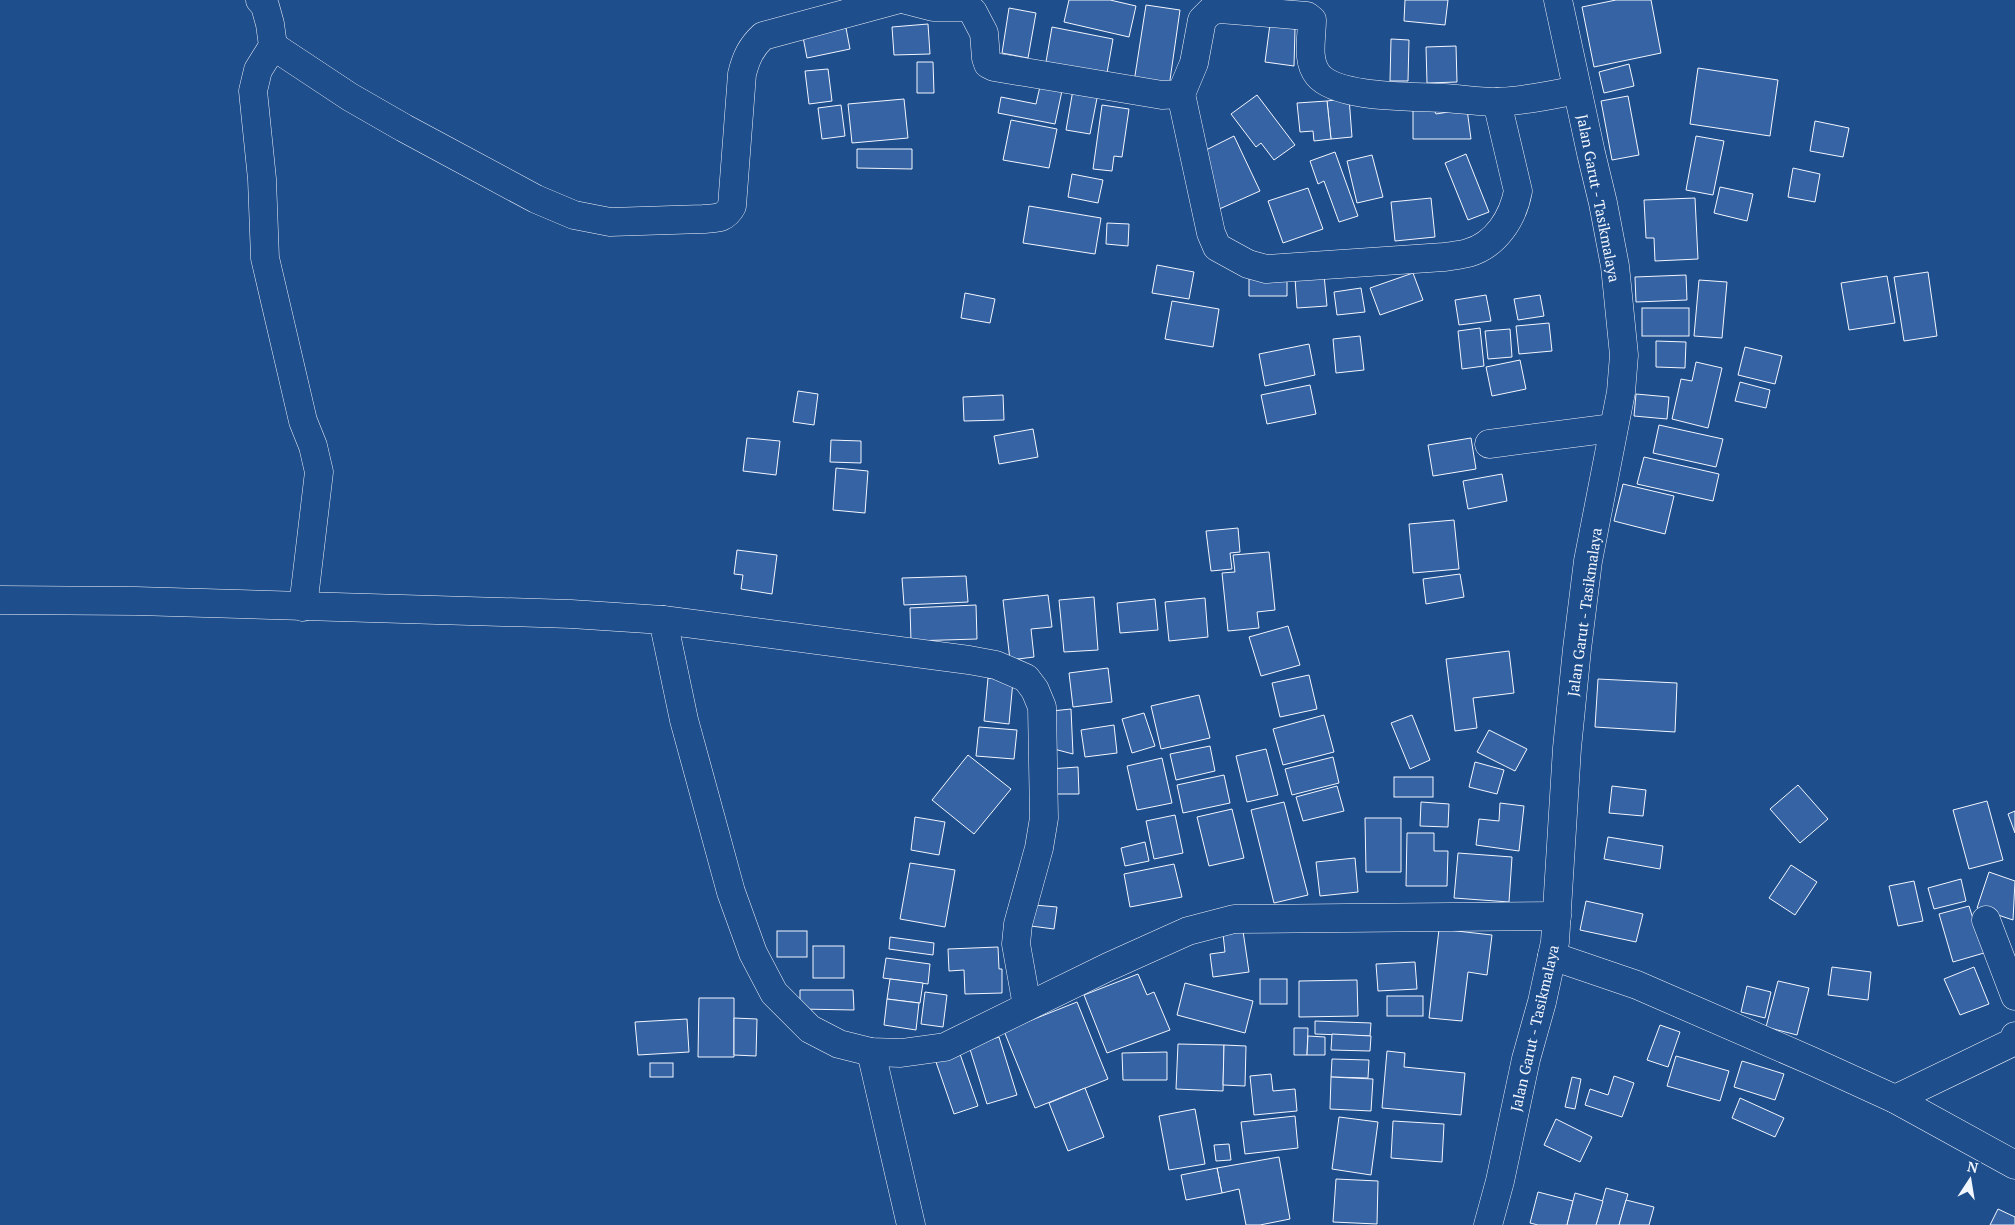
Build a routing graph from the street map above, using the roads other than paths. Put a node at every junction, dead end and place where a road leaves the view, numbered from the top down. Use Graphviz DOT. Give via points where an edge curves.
graph roads {
  1 [pos="260,0"];
  2 [pos="896,0"];
  3 [pos="906,0"];
  4 [pos="1558,0"];
  5 [pos="273,46"];
  6 [pos="1577,90"];
  7 [pos="1181,94"];
  8 [pos="1497,102"];
  9 [pos="1613,428"];
  10 [pos="1488,444"];
  11 [pos="0,600"];
  12 [pos="303,607"];
  13 [pos="663,620"];
  14 [pos="1557,916"];
  15 [pos="1986,920"];
  16 [pos="1552,956"];
  17 [pos="2015,996"];
  18 [pos="1026,1006"];
  19 [pos="2015,1036"];
  20 [pos="871,1052"];
  21 [pos="1895,1099"];
  22 [pos="2015,1165"];
  23 [pos="911,1225"];
  24 [pos="1488,1225"];
  1 -- 5 [label="street" via="265,6"];
  2 -- 5 [label="street" via="763,36 753,44 742,74 732,206 728,214 718,218 610,222 574,215 529,195 404,128"];
  3 -- 7 [label="street" via="933,7 968,7 984,34 988,64 994,67 1162,95"];
  4 -- 6 [label="street, Jalan Garut - Tasikmalaya"];
  5 -- 12 [label="street" via="258,70 253,91 262,179 265,258 303,421 314,446 319,472"];
  6 -- 8 [label="street" via="1534,99"];
  6 -- 9 [label="street, Jalan Garut - Tasikmalaya" via="1604,203 1622,324 1621,392"];
  7 -- 8 [label="street" via="1194,63 1202,20 1211,11 1220,9 1307,16 1312,20 1312,64 1319,76 1348,91"];
  7 -- 8 [label="street" via="1210,233 1217,247 1248,264 1266,268 1444,257 1470,253 1495,238 1508,221 1518,191"];
  9 -- 10 [label="street"];
  9 -- 14 [label="street, Jalan Garut - Tasikmalaya" via="1588,561 1577,649 1567,748"];
  11 -- 12 [label="street"];
  12 -- 13 [label="street" via="571,614"];
  13 -- 18 [label="street" via="969,660 996,665 1026,678 1042,707 1044,818 1016,944"];
  13 -- 20 [label="street" via="684,720 731,892 752,953 774,993 810,1029 839,1044"];
  14 -- 16 [label="street, Jalan Garut - Tasikmalaya"];
  14 -- 18 [label="street" via="1234,919 1188,931"];
  15 -- 17 [label="street"];
  16 -- 21 [label="street" via="1637,985"];
  16 -- 24 [label="street, Jalan Garut - Tasikmalaya"];
  18 -- 20 [label="street" via="946,1047 901,1053"];
  19 -- 21 [label="street" via="2013,1042"];
  20 -- 23 [label="street"];
  21 -- 22 [label="street"];
}
